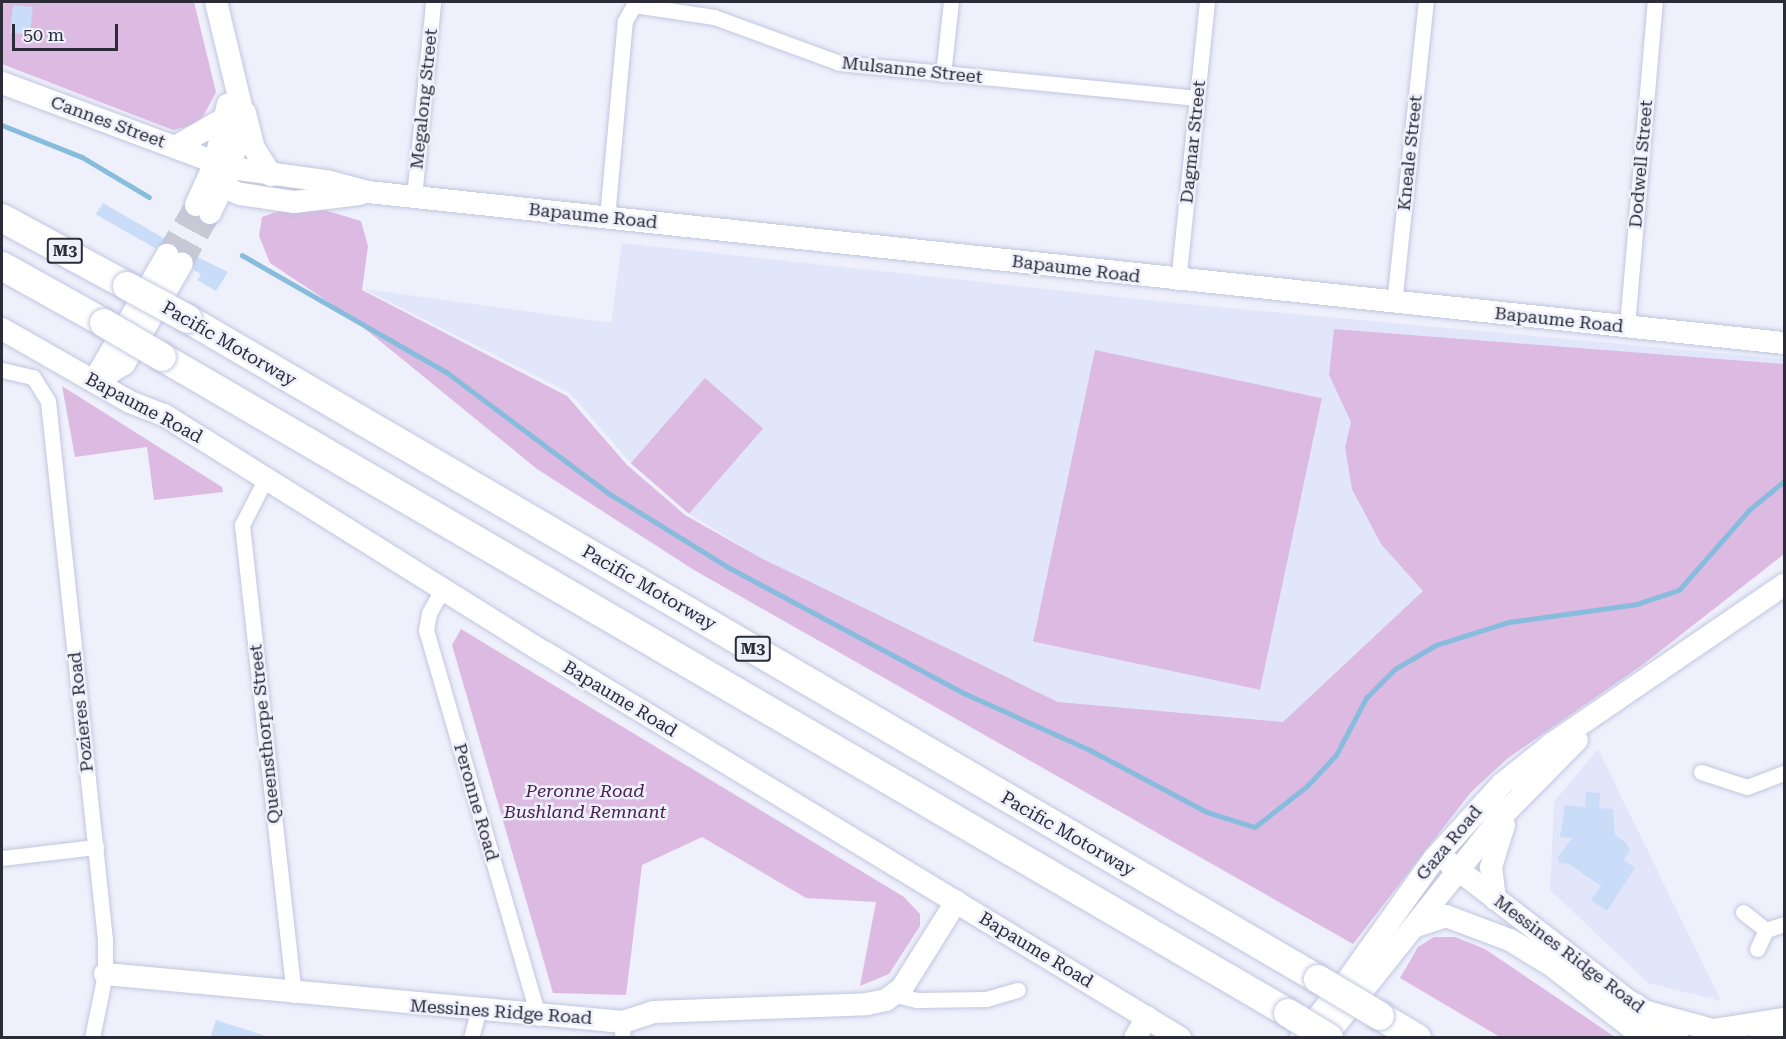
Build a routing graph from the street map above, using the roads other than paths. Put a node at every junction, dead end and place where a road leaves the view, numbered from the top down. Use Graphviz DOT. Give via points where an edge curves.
graph roads {
  1 [pos="216,2"];
  2 [pos="434,2"];
  3 [pos="951,2"];
  4 [pos="1207,2"];
  5 [pos="1426,2"];
  6 [pos="1655,2"];
  7 [pos="943,74"];
  8 [pos="2,83"];
  9 [pos="1197,98"];
  10 [pos="234,109"];
  11 [pos="175,147"];
  12 [pos="219,175"];
  13 [pos="271,175"];
  14 [pos="368,192"];
  15 [pos="414,197"];
  16 [pos="203,209"];
  17 [pos="607,217"];
  18 [pos="2,218"];
  19 [pos="2,266"];
  20 [pos="1178,282"];
  21 [pos="1394,304"];
  22 [pos="1627,326"];
  23 [pos="2,329"];
  24 [pos="1785,343"];
  25 [pos="121,369"];
  26 [pos="2,370"];
  27 [pos="94,382"];
  28 [pos="164,415"];
  29 [pos="266,478"];
  30 [pos="1785,585"];
  31 [pos="443,588"];
  32 [pos="1637,688"];
  33 [pos="1701,772"];
  34 [pos="1785,773"];
  35 [pos="1516,800"];
  36 [pos="96,848"];
  37 [pos="2,858"];
  38 [pos="1435,858"];
  39 [pos="1455,875"];
  40 [pos="1495,900"];
  41 [pos="956,902"];
  42 [pos="1743,912"];
  43 [pos="1785,924"];
  44 [pos="1766,930"];
  45 [pos="1410,931"];
  46 [pos="1757,949"];
  47 [pos="1551,964"];
  48 [pos="105,974"];
  49 [pos="1018,990"];
  50 [pos="294,995"];
  51 [pos="895,995"];
  52 [pos="1634,1007"];
  53 [pos="478,1011"];
  54 [pos="1147,1017"];
  55 [pos="539,1018"];
  56 [pos="1294,1025"];
  57 [pos="1776,1025"];
  58 [pos="623,1030"];
  59 [pos="1180,1036"];
  60 [pos="92,1038"];
  61 [pos="471,1038"];
  62 [pos="1135,1038"];
  63 [pos="1327,1038"];
  64 [pos="1417,1038"];
  65 [pos="1645,1038"];
  66 [pos="1674,1038"];
  67 [pos="1743,1038"];
  1 -- 10 [label="street" via="232,64"];
  2 -- 15 [label="street, Megalong Street"];
  3 -- 7 [label="street"];
  4 -- 9 [label="street, Dagmar Street"];
  5 -- 21 [label="street, Kneale Street"];
  6 -- 22 [label="street, Dodwell Street"];
  7 -- 9 [label="street, Mulsanne Street"];
  7 -- 17 [label="street, Mulsanne Street" via="840,63 714,17 634,5 625,21"];
  8 -- 11 [label="street, Cannes Street"];
  9 -- 20 [label="street, Dagmar Street"];
  10 -- 11 [label="street"];
  10 -- 12 [label="street"];
  10 -- 13 [label="street"];
  11 -- 12 [label="street, Cannes Street"];
  12 -- 13 [label="street, Bapaume Road"];
  12 -- 14 [label="street, Bapaume Road" via="294,202"];
  12 -- 16 [label="street"];
  13 -- 14 [label="street, Bapaume Road"];
  14 -- 15 [label="street, Bapaume Road"];
  15 -- 17 [label="street, Bapaume Road"];
  17 -- 20 [label="street, Bapaume Road"];
  18 -- 64 [label="highway, Pacific Motorway / M3, bridge" via="188,319"];
  19 -- 56 [label="highway, M3, bridge"];
  20 -- 21 [label="street, Bapaume Road"];
  21 -- 22 [label="street, Bapaume Road"];
  22 -- 24 [label="street, Bapaume Road"];
  23 -- 27 [label="street, Bapaume Road"];
  25 -- 27 [label="street"];
  25 -- 27 [label="street" via="174,259"];
  25 -- 28 [label="street" via="133,387"];
  26 -- 36 [label="street, Pozieres Road" via="28,375 43,387 48,401"];
  27 -- 28 [label="street, Bapaume Road"];
  28 -- 29 [label="street, Bapaume Road"];
  29 -- 31 [label="street, Bapaume Road"];
  29 -- 50 [label="street, Queensthorpe Street" via="242,525"];
  30 -- 32 [label="street, Gaza Road"];
  31 -- 41 [label="street, Bapaume Road"];
  31 -- 55 [label="street, Peronne Road" via="429,613 426,630"];
  32 -- 35 [label="street, Gaza Road"];
  32 -- 38 [label="street, Gaza Road" via="1514,773"];
  33 -- 34 [label="street" via="1747,787"];
  35 -- 39 [label="street, Gaza Road"];
  35 -- 40 [label="street" via="1493,856"];
  36 -- 37 [label="street"];
  36 -- 48 [label="street, Pozieres Road"];
  38 -- 39 [label="street, Messines Ridge Road"];
  38 -- 56 [label="street, Gaza Road" via="1352,974"];
  39 -- 40 [label="street, Messines Ridge Road"];
  39 -- 45 [label="street, Gaza Road"];
  39 -- 47 [label="street"];
  40 -- 52 [label="street, Messines Ridge Road"];
  41 -- 51 [label="street"];
  41 -- 54 [label="street, Bapaume Road"];
  42 -- 44 [label="street"];
  43 -- 44 [label="street"];
  44 -- 46 [label="street"];
  45 -- 47 [label="street" via="1430,918 1450,917 1510,940"];
  45 -- 63 [label="street, Gaza Road"];
  47 -- 65 [label="street, Messines Ridge Road"];
  48 -- 50 [label="street, Messines Ridge Road"];
  48 -- 60 [label="street, Pozieres Road"];
  49 -- 51 [label="street, Messines Ridge Road" via="986,999 916,1000"];
  50 -- 53 [label="street, Messines Ridge Road"];
  51 -- 58 [label="street, Messines Ridge Road" via="867,1004 653,1012"];
  52 -- 57 [label="street, Messines Ridge Road" via="1704,1029"];
  52 -- 66 [label="highway"];
  53 -- 55 [label="street, Messines Ridge Road"];
  53 -- 61 [label="street"];
  54 -- 59 [label="street, Bapaume Road"];
  54 -- 62 [label="street"];
  55 -- 58 [label="street, Messines Ridge Road"];
  56 -- 63 [label="highway, M3, bridge"];
  57 -- 67 [label="street, Messines Ridge Road"];
}
